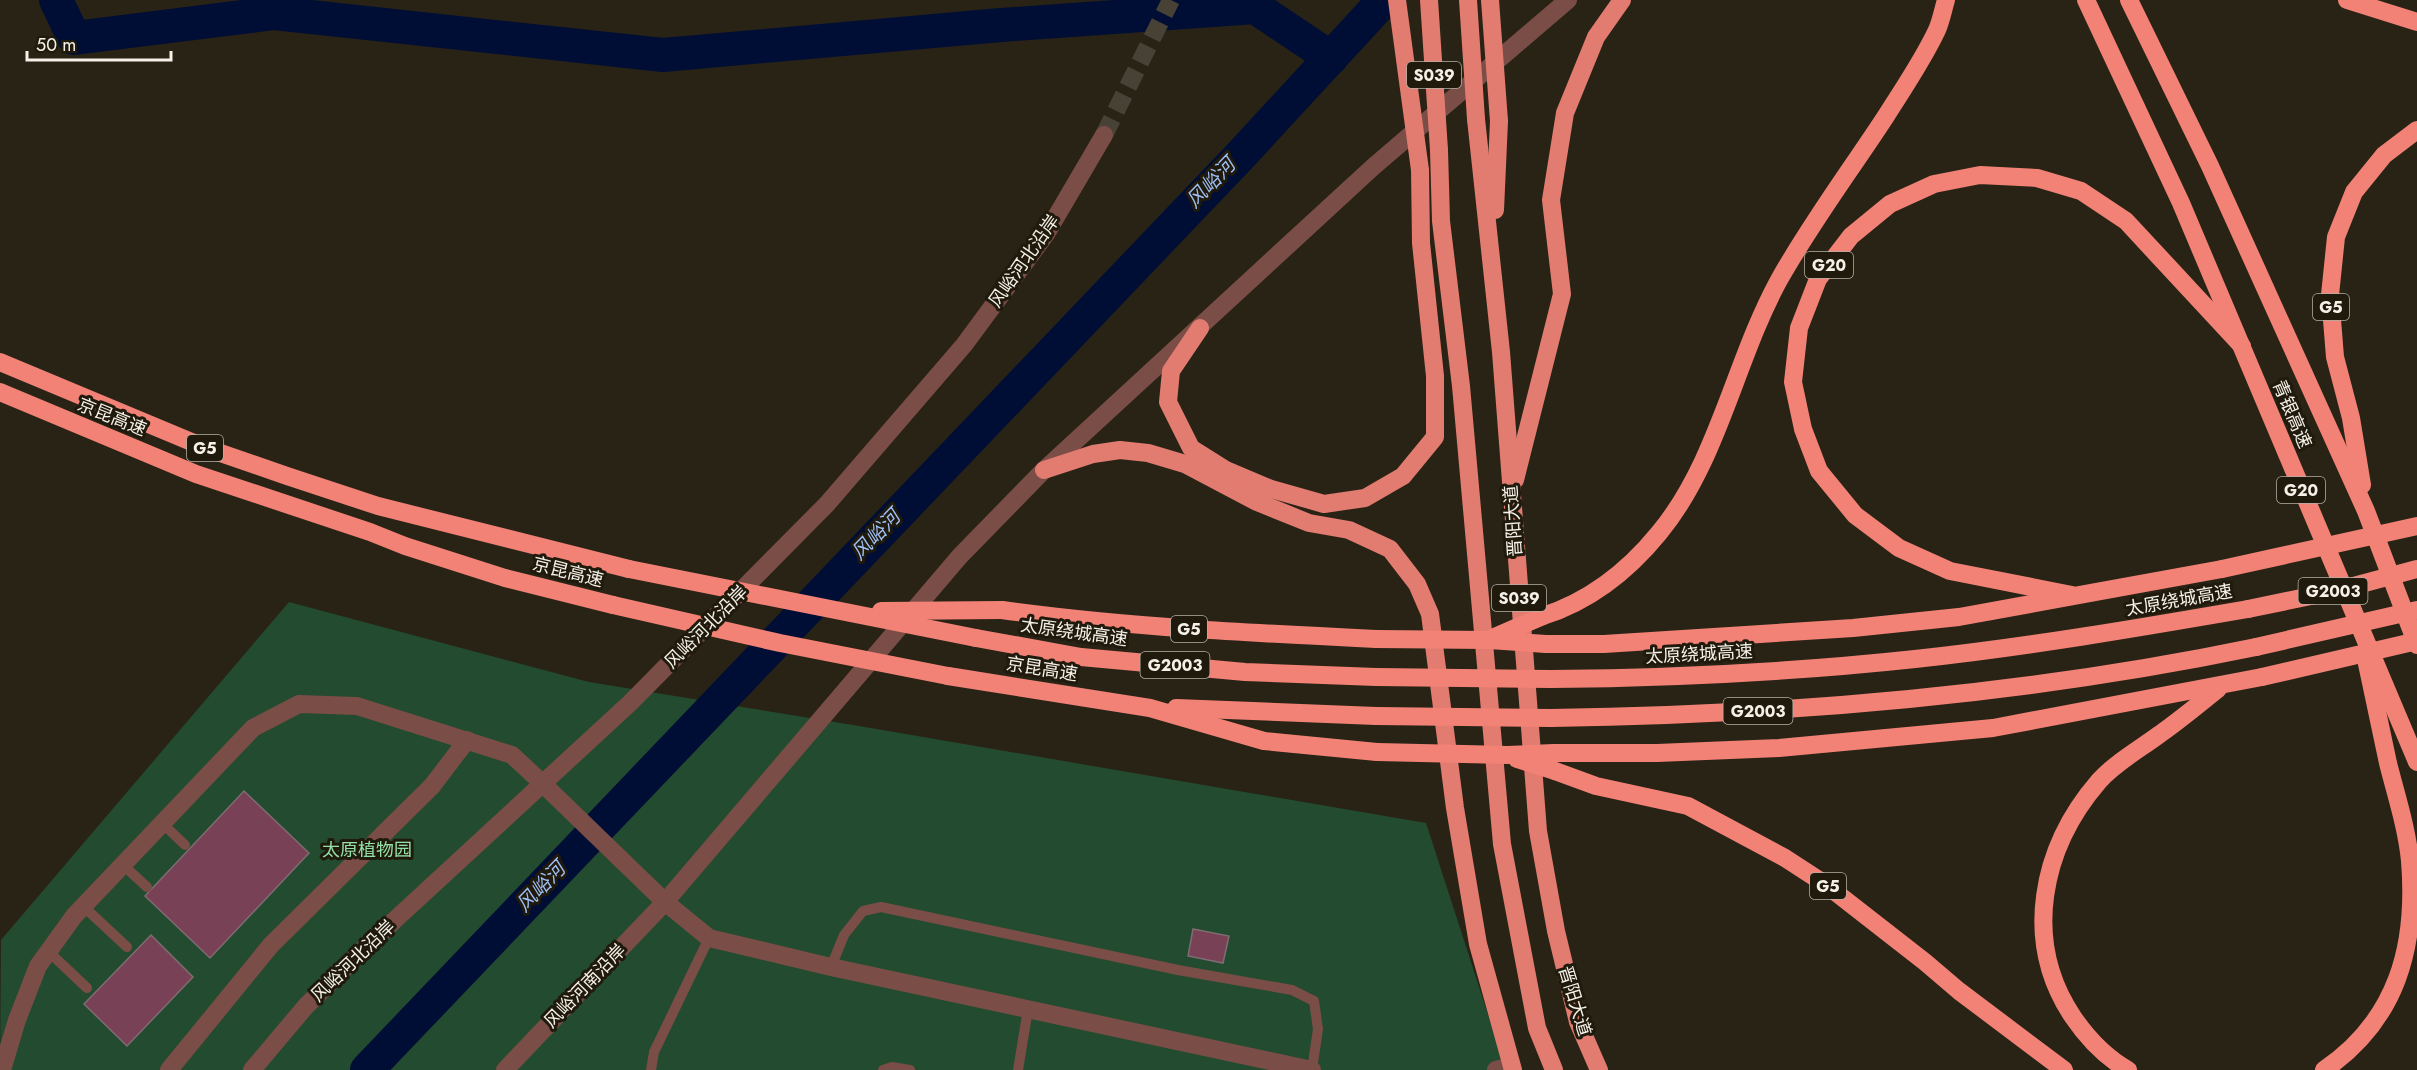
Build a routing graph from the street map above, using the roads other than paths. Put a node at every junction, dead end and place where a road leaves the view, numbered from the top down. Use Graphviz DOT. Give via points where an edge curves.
graph roads {
  1 [pos="1397,0"];
  2 [pos="1429,0"];
  3 [pos="1468,0"];
  4 [pos="1490,0"];
  5 [pos="1568,0"];
  6 [pos="1622,0"];
  7 [pos="1946,0"];
  8 [pos="2086,0"];
  9 [pos="2129,0"];
  10 [pos="2347,0"];
  11 [pos="2417,22"];
  12 [pos="2417,130"];
  13 [pos="1104,135"];
  14 [pos="1420,170"];
  15 [pos="1441,221"];
  16 [pos="1492,272"];
  17 [pos="1200,328"];
  18 [pos="2241,346"];
  19 [pos="0,362"];
  20 [pos="0,392"];
  21 [pos="1044,470"];
  22 [pos="1511,496"];
  23 [pos="2366,511"];
  24 [pos="2417,526"];
  25 [pos="2417,569"];
  26 [pos="2072,595"];
  27 [pos="2417,610"];
  28 [pos="846,611"];
  29 [pos="2361,633"];
  30 [pos="1489,640"];
  31 [pos="2417,643"];
  32 [pos="2222,686"];
  33 [pos="1150,708"];
  34 [pos="467,740"];
  35 [pos="1507,755"];
  36 [pos="2417,762"];
  37 [pos="542,783"];
  38 [pos="162,823"];
  39 [pos="185,845"];
  40 [pos="123,865"];
  41 [pos="147,887"];
  42 [pos="659,897"];
  43 [pos="83,906"];
  44 [pos="709,938"];
  45 [pos="127,947"];
  46 [pos="49,952"];
  47 [pos="831,967"];
  48 [pos="87,988"];
  49 [pos="1028,1009"];
  50 [pos="1507,1068"];
  51 [pos="2,1070"];
  52 [pos="169,1070"];
  53 [pos="252,1070"];
  54 [pos="505,1070"];
  55 [pos="651,1070"];
  56 [pos="883,1070"];
  57 [pos="910,1070"];
  58 [pos="1018,1070"];
  59 [pos="1312,1070"];
  60 [pos="1554,1070"];
  61 [pos="1599,1070"];
  62 [pos="2064,1070"];
  63 [pos="2128,1070"];
  64 [pos="2324,1070"];
  1 -- 14 [label="highway, bridge"];
  2 -- 15 [label="highway, S039, bridge"];
  3 -- 16 [label="highway, 晋阳大道 / S039, bridge"];
  4 -- 16 [label="highway, S039, bridge" via="1499,121"];
  5 -- 17 [label="street, 风峪河南沿岸" via="1372,167"];
  6 -- 22 [label="highway" via="1596,36 1565,113 1551,200 1562,294"];
  7 -- 30 [label="highway, bridge" via="1936,30 1903,89 1779,280 1701,464 1660,532 1632,563 1600,589 1562,610"];
  8 -- 18 [label="highway, 青银高速" via="2181,203"];
  9 -- 23 [label="highway" via="2210,166"];
  10 -- 11 [label="highway"];
  12 -- 23 [label="highway, G5" via="2384,155 2355,192 2336,237 2330,295 2335,357"];
  13 -- 37 [label="street, 风峪河北沿岸" via="1046,234 964,345 827,504 630,703"];
  14 -- 15 [label="highway"];
  14 -- 17 [label="highway" via="1420,243 1435,376 1435,437 1403,476 1365,498 1324,504 1271,489 1226,470 1191,448 1168,402 1172,371"];
  15 -- 60 [label="highway, S039" via="1461,386 1502,844 1537,1028"];
  16 -- 22 [label="highway, 晋阳大道 / S039"];
  17 -- 21 [label="street, 风峪河南沿岸"];
  18 -- 26 [label="highway, G20" via="2126,221 2081,191 2037,178 1980,176 1934,184 1890,204 1851,236 1818,279 1799,328 1793,382 1803,429 1819,471 1855,515 1899,548 1950,570"];
  18 -- 29 [label="highway, 青银高速 / G20"];
  19 -- 28 [label="highway, 京昆高速 / G5, bridge" via="206,448 378,506 629,569"];
  20 -- 33 [label="highway, 京昆高速 / G5, bridge" via="196,474 506,578 780,643 948,676"];
  21 -- 42 [label="street, 风峪河南沿岸" via="960,556"];
  21 -- 50 [label="highway" via="1093,454 1120,450 1148,453 1185,464 1257,502 1310,522 1348,530 1390,549 1417,584 1430,614 1455,808 1478,944"];
  22 -- 61 [label="highway, 晋阳大道 / S039" via="1538,831 1578,1022"];
  23 -- 31 [label="highway, G5"];
  24 -- 26 [label="highway, G5, bridge" via="2222,569"];
  25 -- 28 [label="highway, 太原绕城高速 / G2003, bridge" via="2248,609 2060,641 1915,659 1690,677 1551,679 1245,672 1081,657"];
  26 -- 30 [label="highway, G5, bridge" via="1959,617 1853,628 1604,644"];
  27 -- 33 [label="highway, G2003, bridge" via="2202,658 1919,698 1792,709 1551,718"];
  28 -- 30 [label="highway, G5, bridge" via="1002,610 1206,631"];
  29 -- 36 [label="highway, 青银高速 / G20"];
  29 -- 64 [label="highway" via="2410,861 2409,922 2406,953 2393,992 2376,1023 2347,1055"];
  31 -- 32 [label="highway, bridge"];
  32 -- 35 [label="highway, bridge" via="1985,729 1779,748"];
  32 -- 63 [label="highway" via="2100,780 2076,812 2054,858 2045,894 2042,932 2048,968 2066,1006 2087,1037"];
  33 -- 35 [label="highway, G5, bridge" via="1264,741 1377,752"];
  34 -- 37 [label="street" via="512,755"];
  34 -- 38 [label="street" via="357,706 299,704 253,728"];
  34 -- 52 [label="street" via="432,786 271,945"];
  35 -- 62 [label="highway, G5, bridge" via="1596,786 1688,806 1785,858 1825,884"];
  37 -- 42 [label="street"];
  37 -- 53 [label="street, 风峪河北沿岸" via="364,948 306,1006"];
  38 -- 39 [label="lane"];
  38 -- 40 [label="street"];
  40 -- 41 [label="lane"];
  40 -- 43 [label="street"];
  42 -- 44 [label="street"];
  42 -- 54 [label="street, 风峪河南沿岸"];
  43 -- 45 [label="lane"];
  43 -- 46 [label="street"];
  44 -- 47 [label="street"];
  44 -- 55 [label="lane" via="654,1053"];
  46 -- 48 [label="lane"];
  46 -- 51 [label="street" via="38,966"];
  47 -- 49 [label="street"];
  47 -- 59 [label="lane" via="844,935 863,911 881,907 1292,990 1314,1001 1318,1029"];
  49 -- 58 [label="lane"];
  49 -- 59 [label="street"];
  56 -- 57 [label="lane"];
}
